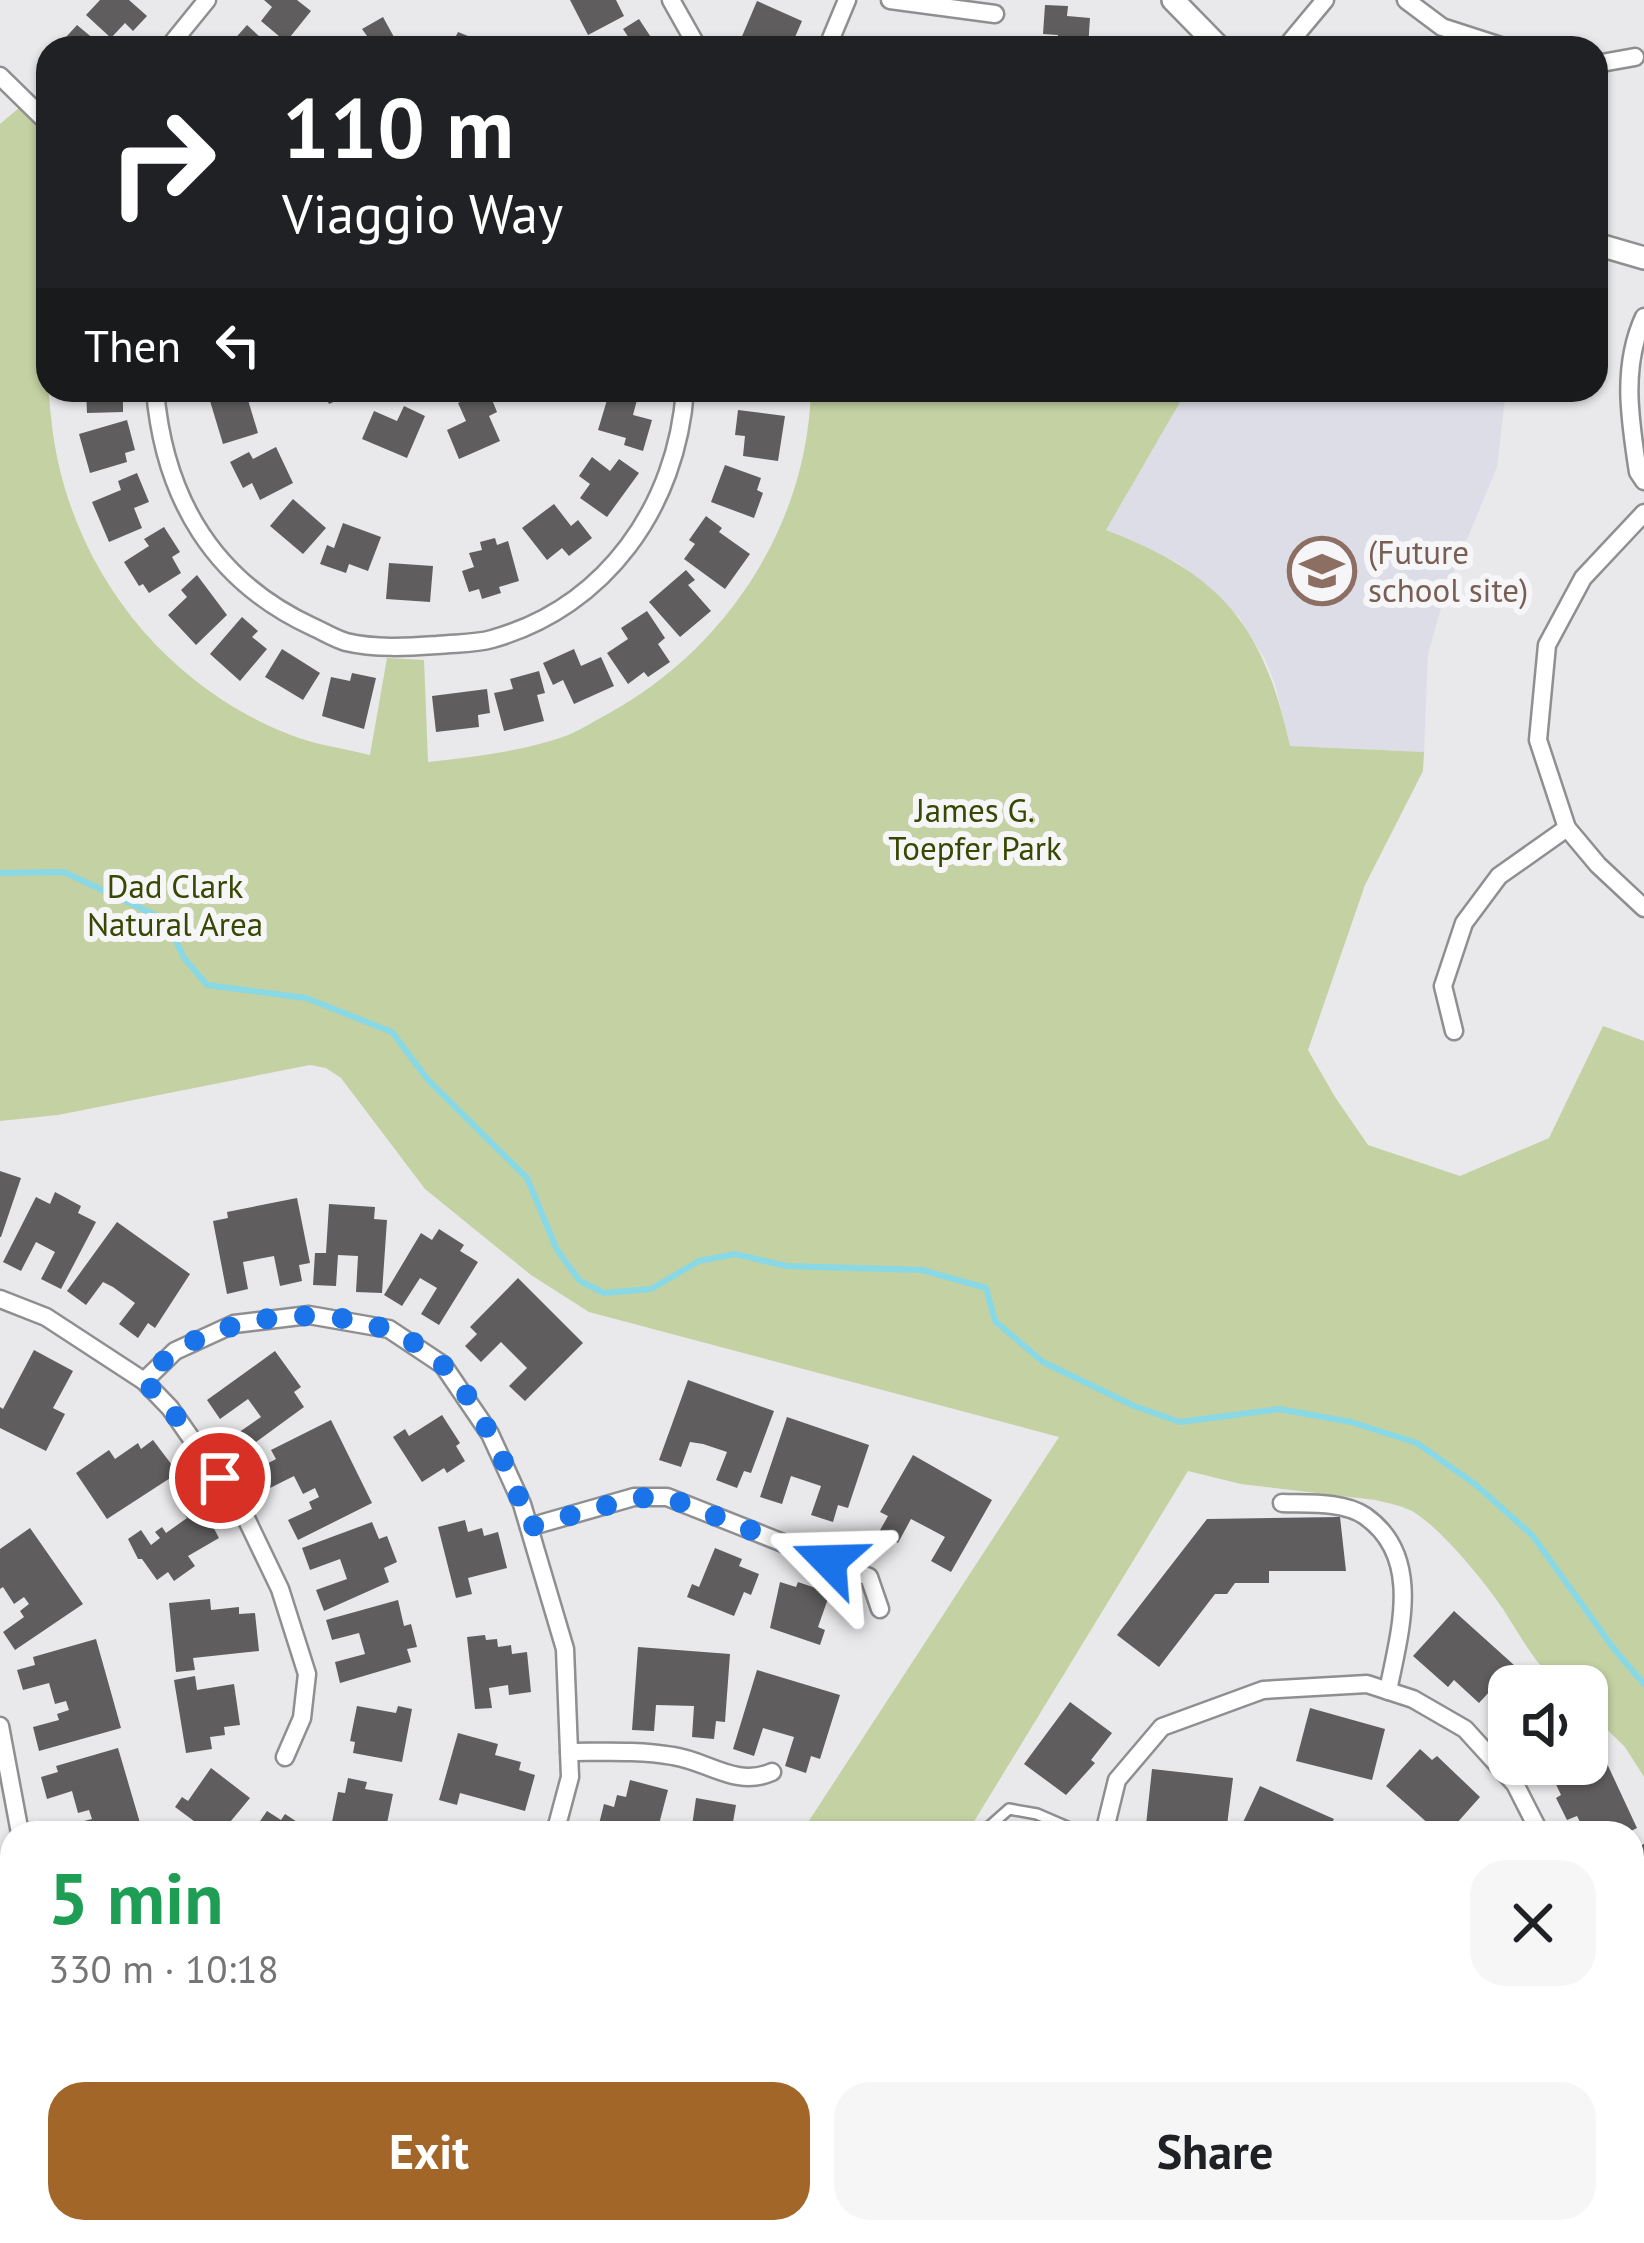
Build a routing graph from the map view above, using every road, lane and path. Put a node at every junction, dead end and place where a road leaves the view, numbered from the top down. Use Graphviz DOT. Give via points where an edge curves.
graph roads {
  1 [pos="206,0"];
  2 [pos="671,0"];
  3 [pos="847,0"];
  4 [pos="890,0"];
  5 [pos="1173,0"];
  6 [pos="1325,0"];
  7 [pos="1406,0"];
  8 [pos="995,14"];
  9 [pos="178,36"];
  10 [pos="691,36"];
  11 [pos="832,36"];
  12 [pos="1208,36"];
  13 [pos="1296,36"];
  14 [pos="1470,36"];
  15 [pos="1635,57"];
  16 [pos="1608,62"];
  17 [pos="0,76"];
  18 [pos="36,111"];
  19 [pos="1608,248"];
  20 [pos="1644,258"];
  21 [pos="1644,317"];
  22 [pos="157,402"];
  23 [pos="684,402"];
  24 [pos="1644,482"];
  25 [pos="1644,513"];
  26 [pos="1567,828"];
  27 [pos="1644,908"];
  28 [pos="1454,1030"];
  29 [pos="0,1299"];
  30 [pos="144,1381"];
  31 [pos="1282,1502"];
  32 [pos="529,1527"];
  33 [pos="880,1609"];
  34 [pos="1388,1691"];
  35 [pos="0,1726"];
  36 [pos="569,1752"];
  37 [pos="285,1756"];
  38 [pos="772,1772"];
  39 [pos="18,1821"];
  40 [pos="558,1821"];
  41 [pos="996,1821"];
  42 [pos="1053,1821"];
  43 [pos="1107,1821"];
  44 [pos="1534,1821"];
  1 -- 9 [label="street"];
  2 -- 10 [label="street"];
  3 -- 11 [label="street"];
  4 -- 8 [label="street"];
  5 -- 12 [label="street"];
  6 -- 13 [label="street"];
  7 -- 14 [label="street"];
  15 -- 16 [label="street"];
  17 -- 18 [label="street"];
  19 -- 20 [label="street"];
  21 -- 24 [label="street" via="1627,398"];
  22 -- 23 [label="street" via="169,473 200,535 240,582 284,614 346,642 407,647 489,640 542,620 599,582 634,542 668,480"];
  25 -- 26 [label="street" via="1583,578 1547,645 1538,740"];
  26 -- 27 [label="street"];
  26 -- 28 [label="street" via="1499,876 1464,922 1443,986"];
  29 -- 30 [label="street" via="46,1317"];
  30 -- 32 [label="street" via="175,1351 234,1324 309,1315 389,1329 443,1365 490,1434"];
  30 -- 37 [label="street" via="244,1514 280,1589 307,1674 302,1718"];
  31 -- 34 [label="street" via="1364,1515 1390,1543 1404,1605"];
  32 -- 33 [label="street" via="634,1498 667,1497 869,1577"];
  32 -- 36 [label="street" via="566,1649"];
  34 -- 43 [label="street" via="1366,1684 1262,1690 1162,1727 1118,1780"];
  34 -- 44 [label="street" via="1465,1729 1515,1784"];
  35 -- 39 [label="street"];
  36 -- 38 [label="street" via="678,1756 742,1778"];
  36 -- 40 [label="street"];
  41 -- 42 [label="lane" via="1009,1810"];
}
